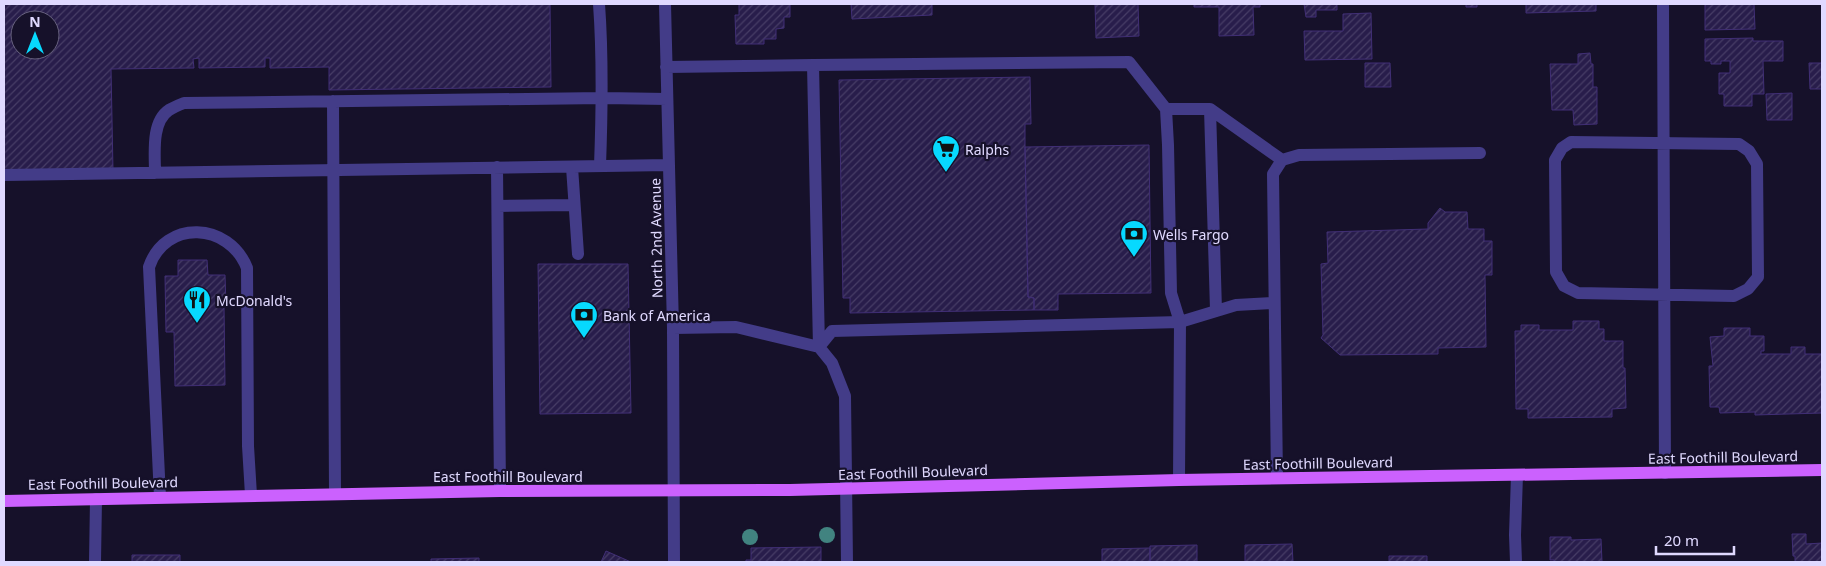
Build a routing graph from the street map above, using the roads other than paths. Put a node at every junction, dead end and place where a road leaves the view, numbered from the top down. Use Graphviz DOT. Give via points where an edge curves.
graph roads {
  1 [pos="599,4"];
  2 [pos="664,4"];
  3 [pos="1663,4"];
  4 [pos="813,65"];
  5 [pos="666,67"];
  6 [pos="602,98"];
  7 [pos="667,99"];
  8 [pos="333,101"];
  9 [pos="1166,109"];
  10 [pos="1210,109"];
  11 [pos="1664,142"];
  12 [pos="1480,153"];
  13 [pos="1282,160"];
  14 [pos="669,165"];
  15 [pos="600,166"];
  16 [pos="572,167"];
  17 [pos="497,168"];
  18 [pos="333,170"];
  19 [pos="155,173"];
  20 [pos="4,175"];
  21 [pos="574,205"];
  22 [pos="498,206"];
  23 [pos="578,254"];
  24 [pos="1664,295"];
  25 [pos="1274,303"];
  26 [pos="1216,310"];
  27 [pos="1180,322"];
  28 [pos="673,328"];
  29 [pos="819,347"];
  30 [pos="1822,470"];
  31 [pos="1665,473"];
  32 [pos="1517,475"];
  33 [pos="1277,478"];
  34 [pos="1179,480"];
  35 [pos="846,489"];
  36 [pos="673,490"];
  37 [pos="500,491"];
  38 [pos="335,493"];
  39 [pos="251,495"];
  40 [pos="160,497"];
  41 [pos="96,498"];
  42 [pos="4,501"];
  43 [pos="95,562"];
  44 [pos="674,562"];
  45 [pos="847,562"];
  46 [pos="1516,562"];
  1 -- 6 [label="street"];
  2 -- 5 [label="street, North 2nd Avenue"];
  3 -- 11 [label="street"];
  4 -- 5 [label="street"];
  4 -- 9 [label="street" via="1129,62"];
  4 -- 29 [label="street"];
  5 -- 7 [label="street, North 2nd Avenue"];
  6 -- 7 [label="street"];
  6 -- 8 [label="street"];
  6 -- 15 [label="street"];
  7 -- 14 [label="street, North 2nd Avenue"];
  8 -- 18 [label="street"];
  8 -- 19 [label="street" via="184,103 168,110 160,120"];
  9 -- 10 [label="street"];
  9 -- 27 [label="street" via="1171,293"];
  10 -- 13 [label="street"];
  10 -- 26 [label="street"];
  11 -- 24 [label="street"];
  11 -- 24 [label="street" via="1739,144 1749,151 1757,164 1758,277 1748,289 1734,296"];
  11 -- 24 [label="street" via="1572,142 1562,148 1555,160 1556,272 1564,286 1578,293"];
  12 -- 13 [label="street" via="1299,154"];
  13 -- 25 [label="street" via="1273,174"];
  14 -- 15 [label="street"];
  14 -- 28 [label="street, North 2nd Avenue"];
  15 -- 16 [label="street"];
  16 -- 17 [label="street"];
  16 -- 21 [label="street"];
  17 -- 18 [label="street"];
  17 -- 22 [label="street"];
  18 -- 19 [label="street"];
  18 -- 38 [label="street"];
  19 -- 20 [label="street"];
  21 -- 22 [label="street"];
  21 -- 23 [label="street"];
  22 -- 37 [label="street"];
  24 -- 31 [label="street"];
  25 -- 26 [label="street" via="1236,305"];
  25 -- 33 [label="street"];
  26 -- 27 [label="street"];
  27 -- 29 [label="street" via="832,331"];
  27 -- 34 [label="street"];
  28 -- 29 [label="street" via="736,327"];
  28 -- 36 [label="street, North 2nd Avenue"];
  29 -- 35 [label="street" via="832,363 845,396"];
  30 -- 31 [label="main road, East Foothill Boulevard"];
  31 -- 32 [label="main road, East Foothill Boulevard"];
  32 -- 33 [label="main road, East Foothill Boulevard"];
  32 -- 46 [label="street"];
  33 -- 34 [label="main road, East Foothill Boulevard"];
  34 -- 35 [label="main road, East Foothill Boulevard"];
  35 -- 36 [label="main road, East Foothill Boulevard"];
  35 -- 45 [label="street"];
  36 -- 37 [label="main road, East Foothill Boulevard"];
  36 -- 44 [label="street, North 2nd Avenue"];
  37 -- 38 [label="main road, East Foothill Boulevard"];
  38 -- 39 [label="main road, East Foothill Boulevard"];
  39 -- 40 [label="main road, East Foothill Boulevard"];
  39 -- 40 [label="street" via="247,268 233,246 216,235 180,233 162,244 153,254 149,267"];
  40 -- 41 [label="main road, East Foothill Boulevard"];
  41 -- 42 [label="main road, East Foothill Boulevard"];
  41 -- 43 [label="street"];
}
